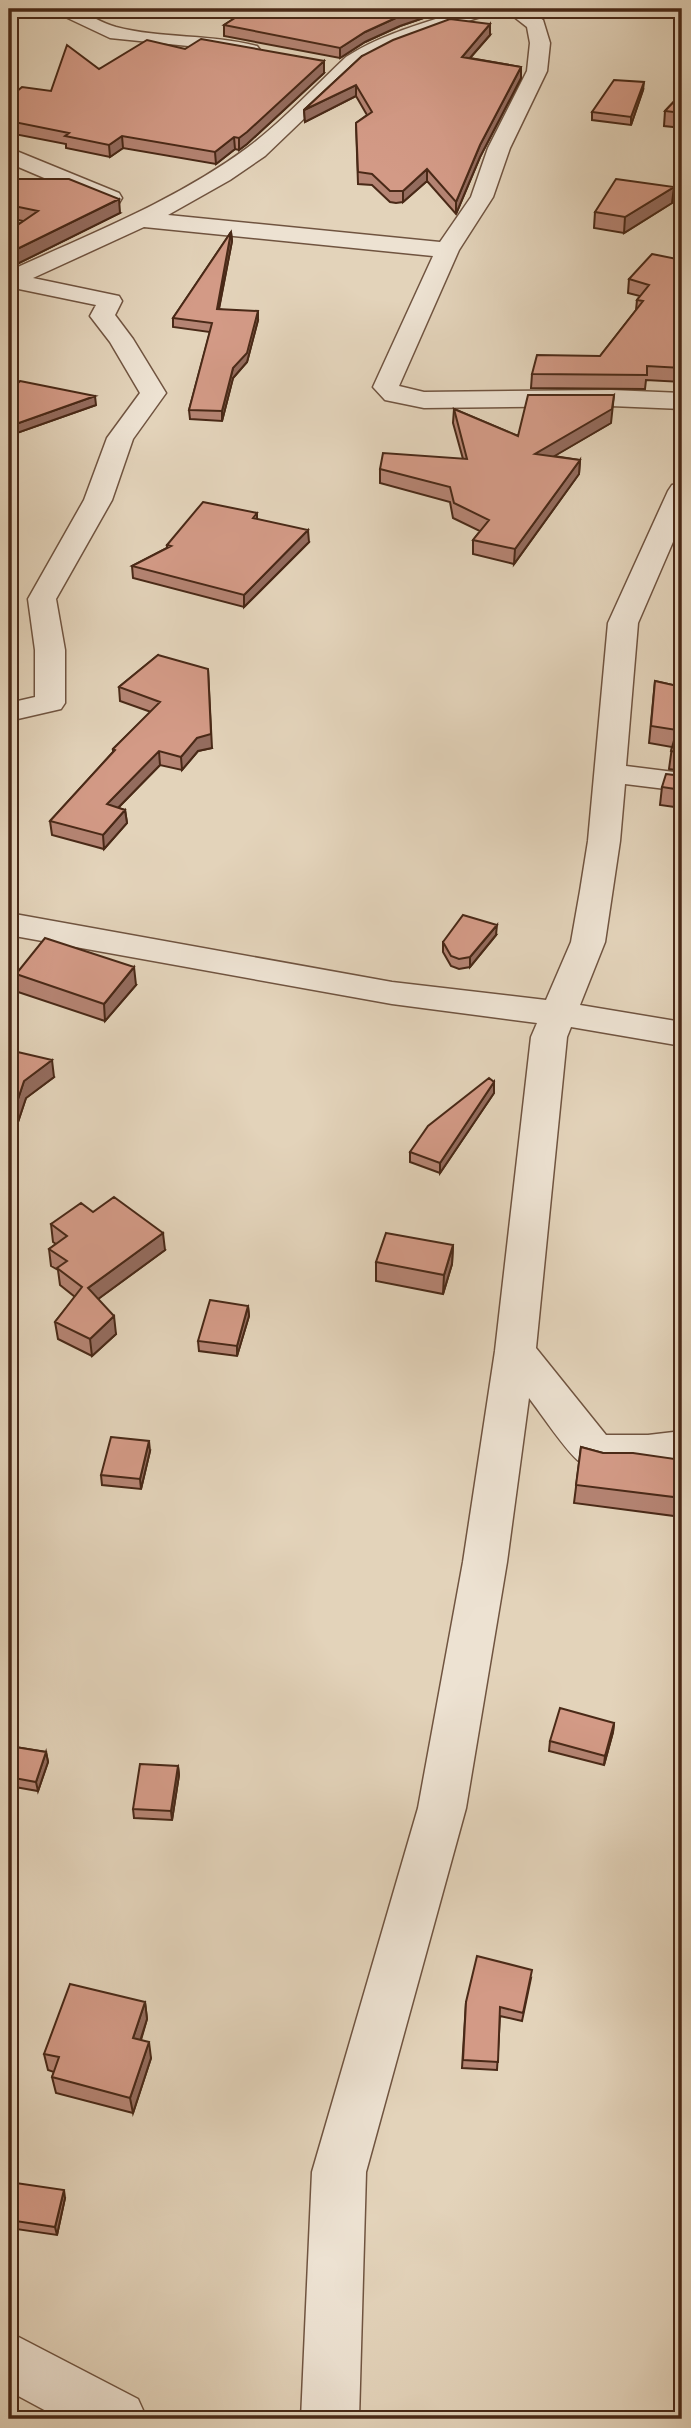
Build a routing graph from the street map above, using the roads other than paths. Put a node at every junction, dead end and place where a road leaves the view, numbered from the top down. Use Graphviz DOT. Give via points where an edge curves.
graph roads {
  1 [pos="64,9"];
  2 [pos="486,9"];
  3 [pos="514,9"];
  4 [pos="271,54"];
  5 [pos="321,63"];
  6 [pos="345,68"];
  7 [pos="9,155"];
  8 [pos="145,217"];
  9 [pos="447,250"];
  10 [pos="9,280"];
  11 [pos="682,401"];
  12 [pos="682,491"];
  13 [pos="9,712"];
  14 [pos="610,773"];
  15 [pos="682,782"];
  16 [pos="9,924"];
  17 [pos="558,1013"];
  18 [pos="682,1034"];
  19 [pos="515,1351"];
  20 [pos="682,1448"];
  21 [pos="9,2360"];
  22 [pos="118,2419"];
  23 [pos="330,2419"];
  1 -- 4 [label="street" via="110,32 218,43"];
  2 -- 6 [label="street" via="389,40"];
  3 -- 9 [label="street" via="536,24 540,44 537,71 499,148 482,197"];
  5 -- 6 [label="street"];
  6 -- 8 [label="street" via="257,151"];
  7 -- 8 [label="street"];
  8 -- 9 [label="street"];
  8 -- 10 [label="street"];
  9 -- 11 [label="street" via="387,380 386,387 394,395 424,400"];
  10 -- 13 [label="street" via="110,300 102,316 153,393 120,438 98,500 42,599 50,650 50,703"];
  12 -- 14 [label="street" via="623,623"];
  14 -- 15 [label="street"];
  14 -- 17 [label="street" via="588,942"];
  16 -- 17 [label="street" via="392,993"];
  17 -- 18 [label="street"];
  17 -- 19 [label="street" via="549,1037"];
  19 -- 20 [label="street" via="595,1451"];
  19 -- 23 [label="street" via="485,1562 442,1808 339,2172"];
  21 -- 22 [label="street"];
}
